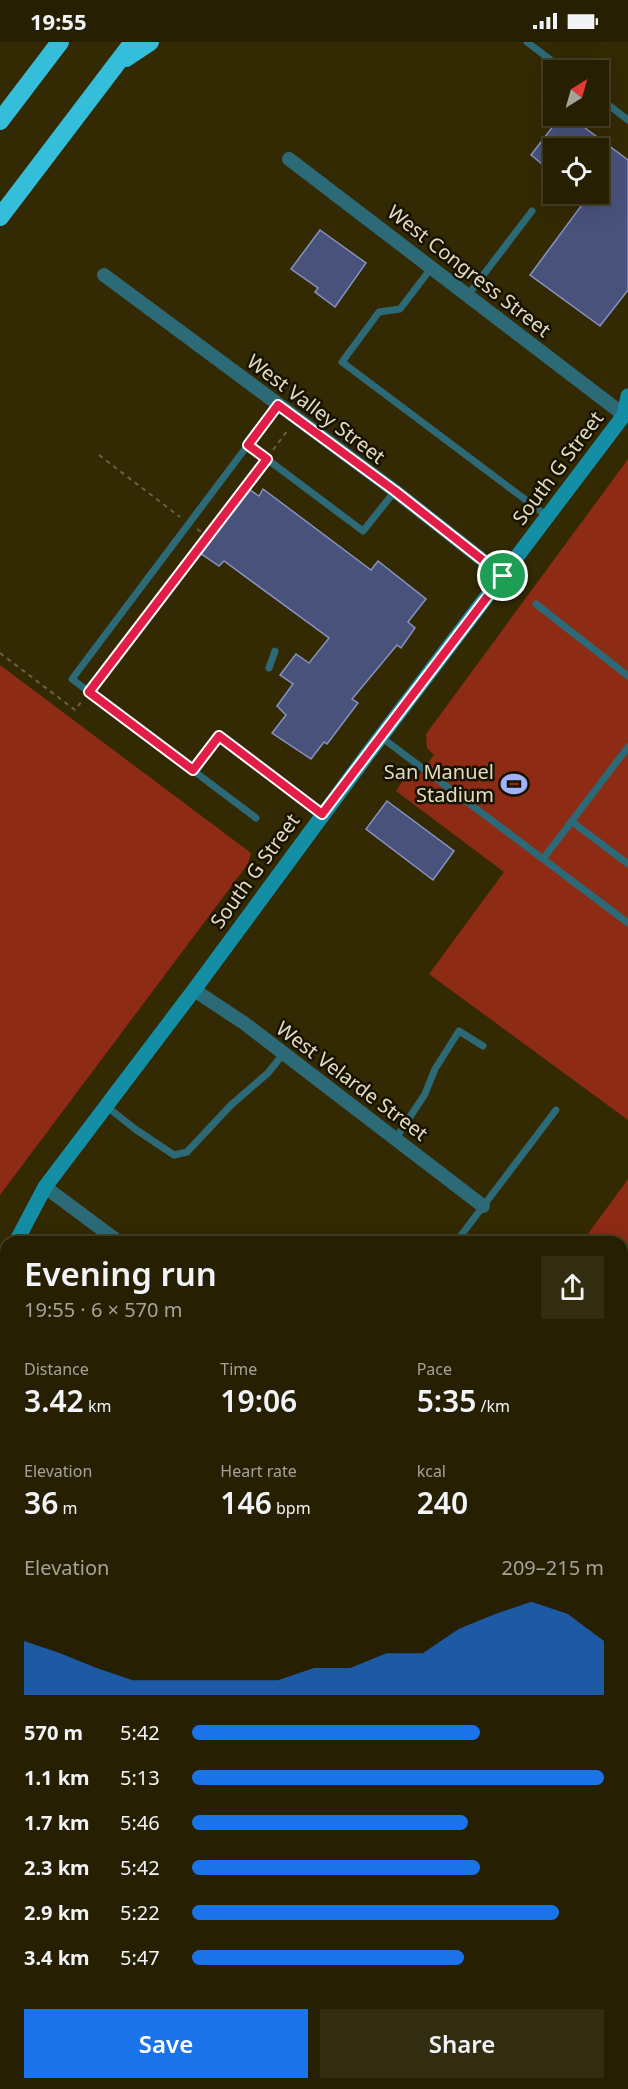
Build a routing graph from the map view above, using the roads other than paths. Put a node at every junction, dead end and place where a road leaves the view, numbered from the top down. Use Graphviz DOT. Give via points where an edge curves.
graph roads {
  1 [pos="60,42"];
  2 [pos="133,42"];
  3 [pos="150,42"];
  4 [pos="527,42"];
  5 [pos="551,60"];
  6 [pos="117,64"];
  7 [pos="609,106"];
  8 [pos="628,120"];
  9 [pos="0,121"];
  10 [pos="289,159"];
  11 [pos="531,211"];
  12 [pos="0,217"];
  13 [pos="432,267"];
  14 [pos="105,275"];
  15 [pos="468,295"];
  16 [pos="628,396"];
  17 [pos="278,405"];
  18 [pos="627,415"];
  19 [pos="248,445"];
  20 [pos="395,491"];
  21 [pos="548,517"];
  22 [pos="503,576"];
  23 [pos="536,604"];
  24 [pos="275,651"];
  25 [pos="269,668"];
  26 [pos="628,676"];
  27 [pos="380,736"];
  28 [pos="628,747"];
  29 [pos="193,770"];
  30 [pos="322,814"];
  31 [pos="256,818"];
  32 [pos="571,821"];
  33 [pos="543,859"];
  34 [pos="628,864"];
  35 [pos="628,923"];
  36 [pos="194,990"];
  37 [pos="483,1046"];
  38 [pos="283,1054"];
  39 [pos="106,1106"];
  40 [pos="556,1110"];
  41 [pos="396,1138"];
  42 [pos="45,1187"];
  43 [pos="483,1206"];
  44 [pos="19,1236"];
  45 [pos="112,1236"];
  46 [pos="460,1236"];
  1 -- 9 [label="highway"];
  2 -- 6 [label="highway"];
  3 -- 6 [label="highway"];
  4 -- 5 [label="lane"];
  6 -- 12 [label="highway"];
  7 -- 8 [label="lane"];
  10 -- 13 [label="street, West Congress Street"];
  11 -- 15 [label="lane"];
  13 -- 15 [label="street, West Congress Street"];
  13 -- 21 [label="lane" via="400,309 379,312 342,362"];
  14 -- 17 [label="street, West Valley Street"];
  15 -- 18 [label="street, West Congress Street"];
  16 -- 18 [label="main road, South G Street"];
  17 -- 19 [label="lane"];
  17 -- 20 [label="street, West Valley Street"];
  18 -- 21 [label="main road, South G Street"];
  19 -- 20 [label="lane" via="363,531"];
  19 -- 29 [label="lane" via="72,679"];
  20 -- 22 [label="street, West Valley Street"];
  21 -- 22 [label="main road, South G Street"];
  22 -- 27 [label="main road, South G Street"];
  23 -- 26 [label="lane"];
  24 -- 25 [label="lane"];
  27 -- 30 [label="main road, South G Street"];
  27 -- 33 [label="lane"];
  28 -- 32 [label="lane"];
  29 -- 30 [label="lane" via="219,736"];
  29 -- 31 [label="lane"];
  30 -- 36 [label="main road, South G Street"];
  32 -- 33 [label="lane"];
  32 -- 34 [label="lane"];
  33 -- 35 [label="lane"];
  36 -- 38 [label="street, West Velarde Street"];
  36 -- 39 [label="main road, South G Street"];
  37 -- 41 [label="lane" via="459,1031"];
  38 -- 39 [label="lane" via="187,1152 174,1155"];
  38 -- 41 [label="street, West Velarde Street"];
  39 -- 42 [label="main road, South G Street"];
  40 -- 43 [label="lane"];
  41 -- 43 [label="street, West Velarde Street"];
  42 -- 44 [label="main road, South G Street"];
  42 -- 45 [label="street"];
  43 -- 46 [label="lane"];
}
